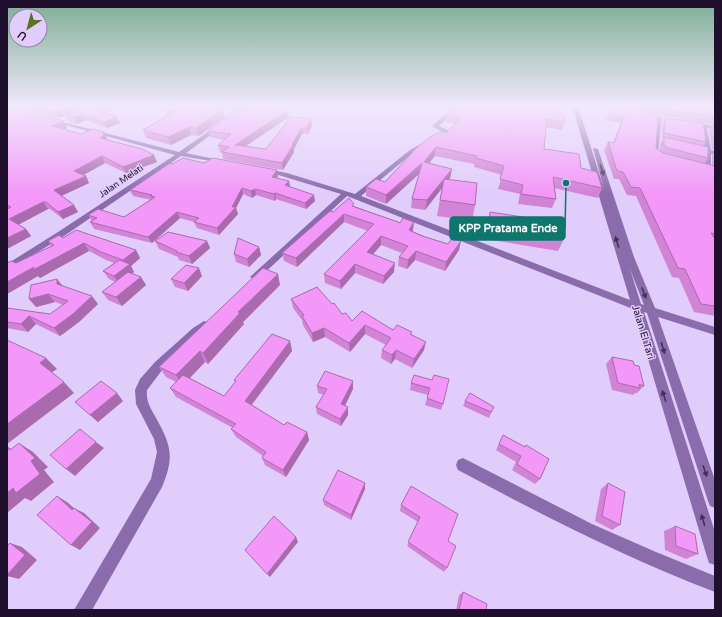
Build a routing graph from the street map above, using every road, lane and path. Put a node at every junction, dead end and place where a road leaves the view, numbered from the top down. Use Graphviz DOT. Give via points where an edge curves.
graph roads {
  1 [pos="108,135"];
  2 [pos="206,135"];
  3 [pos="442,135"];
  4 [pos="657,135"];
  5 [pos="708,135"];
  6 [pos="588,136"];
  7 [pos="657,140"];
  8 [pos="664,142"];
  9 [pos="686,147"];
  10 [pos="708,152"];
  11 [pos="715,153"];
  12 [pos="179,154"];
  13 [pos="668,159"];
  14 [pos="234,164"];
  15 [pos="256,168"];
  16 [pos="715,174"];
  17 [pos="351,195"];
  18 [pos="7,268"];
  19 [pos="247,285"];
  20 [pos="636,306"];
  21 [pos="651,311"];
  22 [pos="213,316"];
  23 [pos="715,331"];
  24 [pos="463,465"];
  25 [pos="715,501"];
  26 [pos="715,557"];
  27 [pos="715,584"];
  28 [pos="83,610"];
  1 -- 12 [label="street"];
  2 -- 12 [label="street, Jalan Melati"];
  3 -- 17 [label="street" via="412,151"];
  4 -- 7 [label="street"];
  5 -- 10 [label="street"];
  20 -- 6 [label="street, Jalan El Tari, one-way"];
  6 -- 21 [label="street, Jalan El Tari, one-way"];
  7 -- 8 [label="street"];
  7 -- 13 [label="street" via="655,154"];
  9 -- 10 [label="street"];
  10 -- 11 [label="street"];
  10 -- 16 [label="street" via="705,169"];
  12 -- 14 [label="street"];
  12 -- 18 [label="street, Jalan Melati"];
  15 -- 17 [label="street" via="286,174"];
  17 -- 19 [label="street"];
  17 -- 20 [label="street"];
  20 -- 21 [label="street"];
  26 -- 20 [label="street, Jalan El Tari, one-way"];
  21 -- 23 [label="street"];
  21 -- 25 [label="street, Jalan El Tari, one-way"];
  22 -- 28 [label="street" via="156,370 141,389 142,403 162,440 163,463 157,482"];
  24 -- 27 [label="street" via="571,522 679,571"];
}
